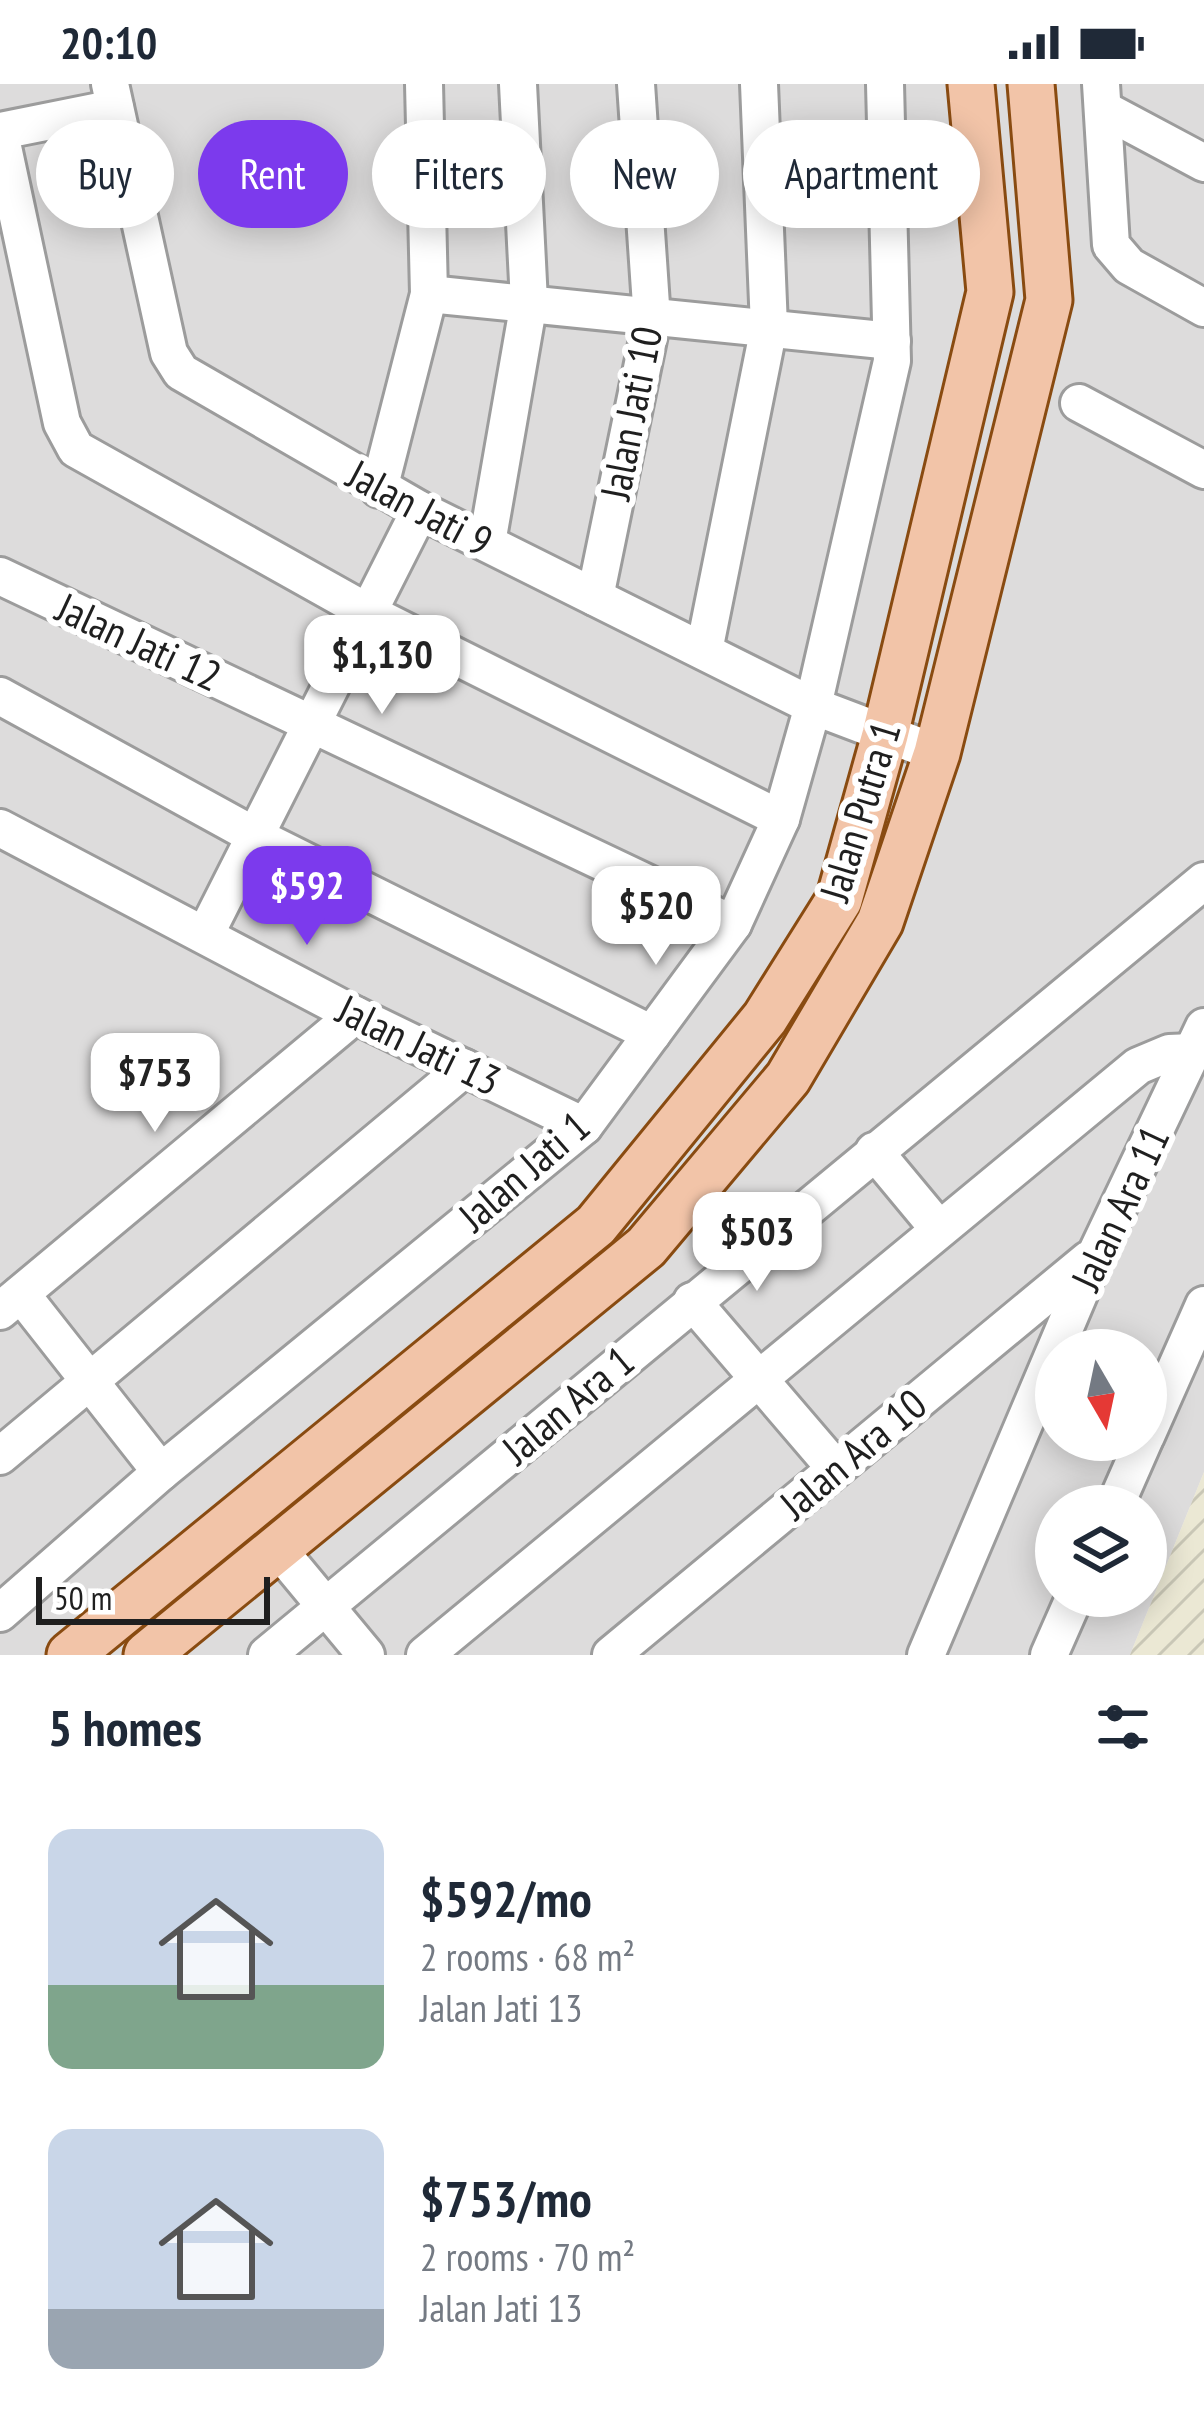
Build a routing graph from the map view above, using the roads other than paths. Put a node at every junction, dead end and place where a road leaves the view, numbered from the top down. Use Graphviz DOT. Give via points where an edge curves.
graph roads {
  1 [pos="424,84"];
  2 [pos="518,84"];
  3 [pos="636,84"];
  4 [pos="759,84"];
  5 [pos="885,84"];
  6 [pos="971,84"];
  7 [pos="1031,84"];
  8 [pos="112,96"];
  9 [pos="1102,96"];
  10 [pos="0,132"];
  11 [pos="1204,163"];
  12 [pos="429,294"];
  13 [pos="529,302"];
  14 [pos="1204,308"];
  15 [pos="652,314"];
  16 [pos="769,327"];
  17 [pos="892,341"];
  18 [pos="1079,403"];
  19 [pos="1204,470"];
  20 [pos="379,489"];
  21 [pos="420,510"];
  22 [pos="487,543"];
  23 [pos="0,576"];
  24 [pos="595,597"];
  25 [pos="369,613"];
  26 [pos="704,651"];
  27 [pos="0,696"];
  28 [pos="813,706"];
  29 [pos="314,724"];
  30 [pos="885,734"];
  31 [pos="937,753"];
  32 [pos="781,819"];
  33 [pos="0,828"];
  34 [pos="257,837"];
  35 [pos="1204,881"];
  36 [pos="733,924"];
  37 [pos="205,935"];
  38 [pos="355,1016"];
  39 [pos="652,1034"];
  40 [pos="1198,1039"];
  41 [pos="465,1068"];
  42 [pos="584,1126"];
  43 [pos="874,1151"];
  44 [pos="938,1228"];
  45 [pos="1096,1254"];
  46 [pos="692,1301"];
  47 [pos="10,1302"];
  48 [pos="1204,1305"];
  49 [pos="759,1378"];
  50 [pos="91,1383"];
  51 [pos="1167,1388"];
  52 [pos="0,1456"];
  53 [pos="835,1468"];
  54 [pos="161,1472"];
  55 [pos="278,1549"];
  56 [pos="325,1606"];
  57 [pos="0,1612"];
  58 [pos="1066,1617"];
  59 [pos="70,1655"];
  60 [pos="147,1655"];
  61 [pos="267,1655"];
  62 [pos="366,1655"];
  63 [pos="425,1655"];
  64 [pos="611,1655"];
  65 [pos="926,1655"];
  66 [pos="1049,1655"];
  1 -- 12 [label="street"];
  2 -- 13 [label="street"];
  3 -- 15 [label="street, Jalan Jati 10"];
  4 -- 16 [label="street"];
  5 -- 17 [label="street, Jalan Jati 1"];
  6 -- 30 [label="main road, Jalan Putra 1" via="990,292"];
  7 -- 31 [label="main road, Jalan Putra 1" via="1049,300"];
  8 -- 10 [label="street"];
  8 -- 20 [label="street, Jalan Jati 9" via="174,363"];
  9 -- 11 [label="street"];
  9 -- 14 [label="street" via="1111,245 1129,266"];
  10 -- 25 [label="street" via="62,423 76,449"];
  12 -- 13 [label="street"];
  12 -- 20 [label="street"];
  13 -- 15 [label="street"];
  13 -- 22 [label="street"];
  15 -- 16 [label="street"];
  15 -- 24 [label="street, Jalan Jati 10"];
  16 -- 17 [label="street"];
  16 -- 26 [label="street"];
  17 -- 28 [label="street, Jalan Jati 1"];
  18 -- 19 [label="street"];
  20 -- 21 [label="street, Jalan Jati 9"];
  21 -- 22 [label="street, Jalan Jati 9"];
  21 -- 25 [label="street"];
  22 -- 24 [label="street, Jalan Jati 9"];
  23 -- 29 [label="street, Jalan Jati 12"];
  24 -- 26 [label="street, Jalan Jati 9"];
  25 -- 29 [label="street"];
  25 -- 32 [label="street"];
  26 -- 28 [label="street, Jalan Jati 9"];
  27 -- 34 [label="street"];
  28 -- 30 [label="street, Jalan Jati 9"];
  28 -- 32 [label="street, Jalan Jati 1"];
  29 -- 34 [label="street"];
  29 -- 36 [label="street, Jalan Jati 12"];
  30 -- 31 [label="street, Jalan Jati 9"];
  30 -- 59 [label="main road, Jalan Putra 1" via="839,900 765,1018 596,1225"];
  31 -- 55 [label="main road, Jalan Putra 1" via="880,922 773,1095 646,1247"];
  32 -- 36 [label="street, Jalan Jati 1"];
  33 -- 37 [label="street, Jalan Jati 13"];
  34 -- 37 [label="street"];
  34 -- 39 [label="street"];
  35 -- 43 [label="street, Jalan Ara 1"];
  36 -- 39 [label="street, Jalan Jati 1"];
  37 -- 38 [label="street, Jalan Jati 13"];
  38 -- 41 [label="street, Jalan Jati 13"];
  38 -- 47 [label="street"];
  39 -- 42 [label="street, Jalan Jati 1"];
  40 -- 44 [label="street" via="1138,1066"];
  40 -- 45 [label="street, Jalan Ara 11"];
  41 -- 42 [label="street, Jalan Jati 13"];
  41 -- 50 [label="street"];
  42 -- 54 [label="street, Jalan Jati 1"];
  43 -- 44 [label="street"];
  43 -- 46 [label="street, Jalan Ara 1"];
  44 -- 49 [label="street"];
  45 -- 53 [label="street, Jalan Ara 10"];
  45 -- 65 [label="street, Jalan Ara 11"];
  46 -- 49 [label="street"];
  46 -- 56 [label="street, Jalan Ara 1"];
  47 -- 50 [label="street"];
  48 -- 51 [label="street"];
  49 -- 53 [label="street"];
  49 -- 63 [label="street"];
  50 -- 52 [label="street"];
  50 -- 54 [label="street"];
  53 -- 64 [label="street, Jalan Ara 10"];
  54 -- 57 [label="street, Jalan Jati 1"];
  55 -- 56 [label="street"];
  55 -- 60 [label="main road, Jalan Putra 1"];
  56 -- 61 [label="street, Jalan Ara 1"];
  56 -- 62 [label="street"];
  58 -- 66 [label="street"];
}
